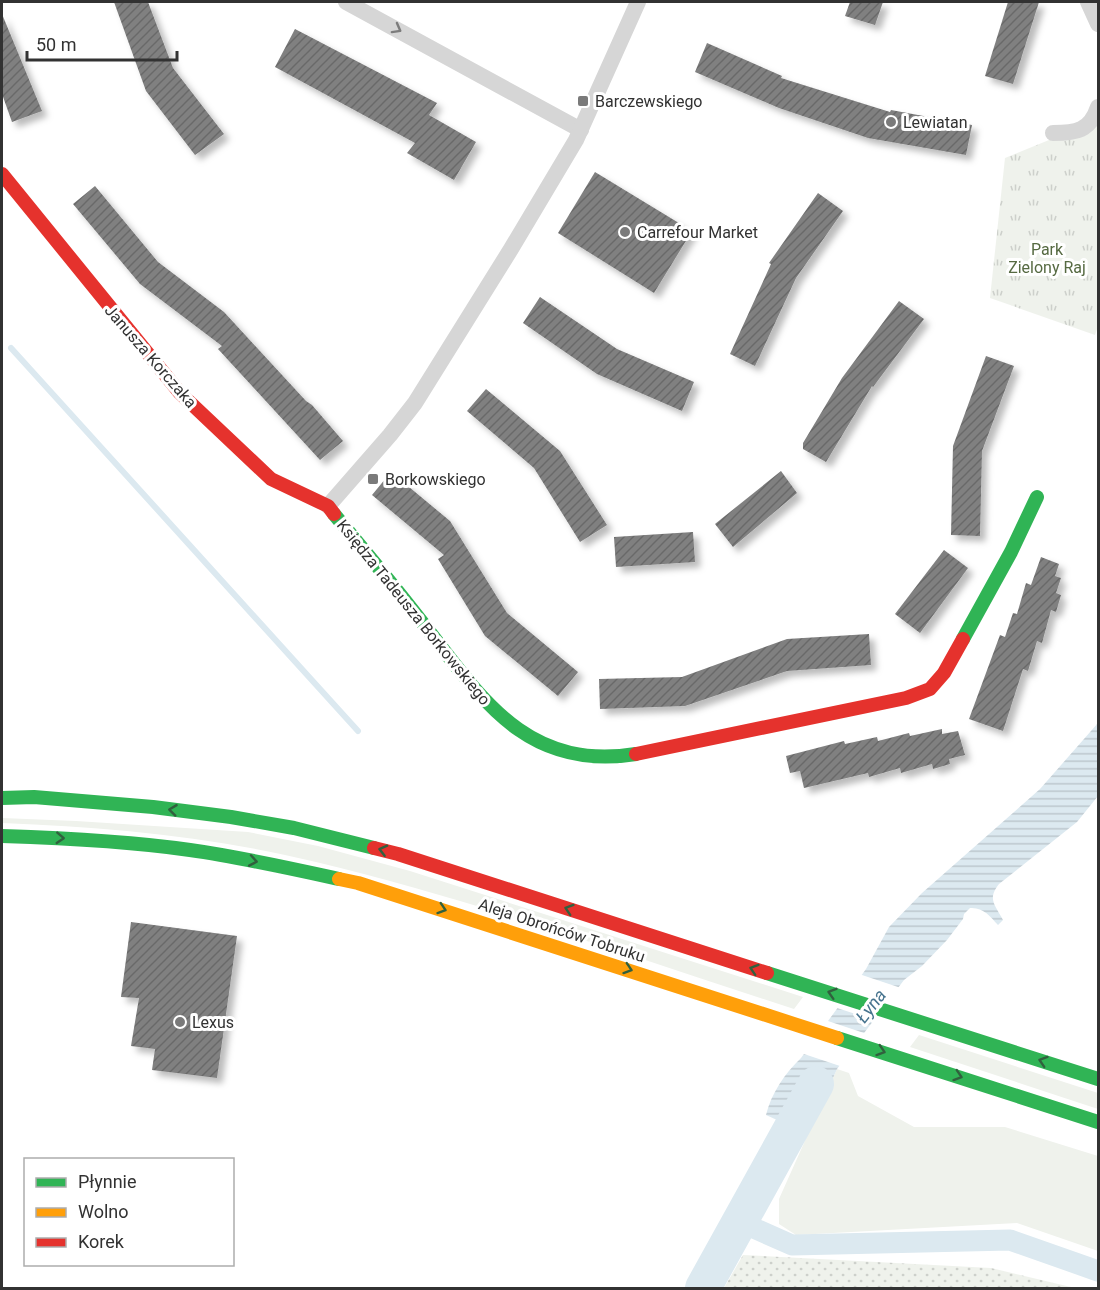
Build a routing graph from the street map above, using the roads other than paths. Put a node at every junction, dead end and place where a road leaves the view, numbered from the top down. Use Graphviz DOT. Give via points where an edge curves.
graph roads {
  1 [pos="346,2"];
  2 [pos="638,2"];
  3 [pos="1088,2"];
  4 [pos="1098,24"];
  5 [pos="1098,107"];
  6 [pos="581,130"];
  7 [pos="1053,133"];
  8 [pos="2,174"];
  9 [pos="1037,497"];
  10 [pos="328,506"];
  11 [pos="2,798"];
  12 [pos="2,836"];
  13 [pos="1098,1079"];
  14 [pos="1098,1122"];
  1 -- 6 [label="street, one-way"];
  2 -- 6 [label="street, Księdza Tadeusza Borkowskiego"];
  3 -- 4 [label="street"];
  5 -- 7 [label="street" via="1094,120 1075,133"];
  6 -- 10 [label="street, Księdza Tadeusza Borkowskiego" via="415,403"];
  8 -- 10 [label="main road, Janusza Korczaka" via="180,393 271,479"];
  9 -- 10 [label="main road, Księdza Tadeusza Borkowskiego" via="944,673 930,688 906,698 681,746 601,758 556,751 498,714 461,674"];
  13 -- 11 [label="main road, Aleja Obrońców Tobruku, one-way" via="398,854 294,828 153,807"];
  12 -- 14 [label="main road, Aleja Obrońców Tobruku, one-way" via="167,847 358,883"];
}
